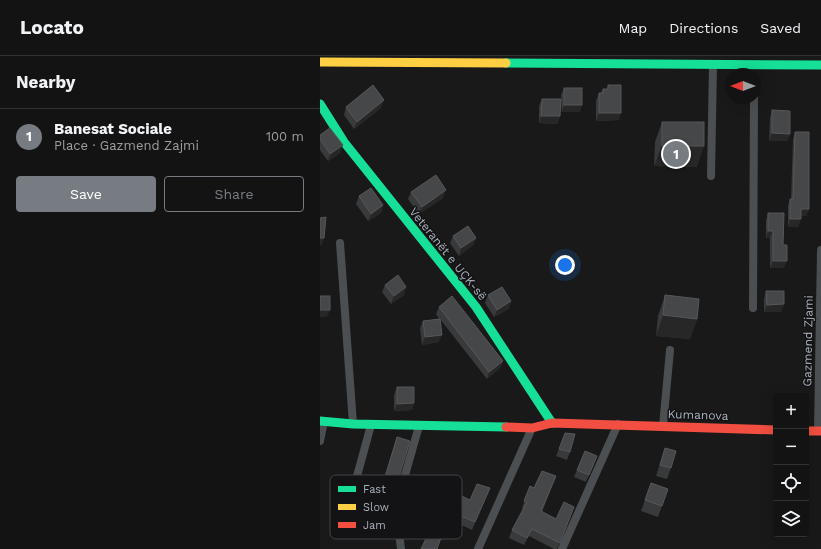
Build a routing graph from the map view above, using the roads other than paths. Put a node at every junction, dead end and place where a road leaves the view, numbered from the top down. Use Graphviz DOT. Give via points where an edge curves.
graph roads {
  1 [pos="468,60"];
  2 [pos="320,62"];
  3 [pos="713,64"];
  4 [pos="821,65"];
  5 [pos="740,68"];
  6 [pos="761,69"];
  7 [pos="320,104"];
  8 [pos="754,104"];
  9 [pos="712,176"];
  10 [pos="340,243"];
  11 [pos="821,250"];
  12 [pos="753,308"];
  13 [pos="670,350"];
  14 [pos="322,421"];
  15 [pos="552,423"];
  16 [pos="353,424"];
  17 [pos="618,424"];
  18 [pos="371,425"];
  19 [pos="419,426"];
  20 [pos="663,426"];
  21 [pos="532,428"];
  22 [pos="773,430"];
  23 [pos="809,431"];
  24 [pos="820,431"];
  25 [pos="320,441"];
  26 [pos="357,475"];
  27 [pos="405,475"];
  28 [pos="400,539"];
  29 [pos="401,549"];
  30 [pos="478,549"];
  31 [pos="562,549"];
  1 -- 2 [label="street"];
  1 -- 3 [label="street"];
  3 -- 5 [label="street"];
  3 -- 9 [label="street"];
  4 -- 6 [label="street"];
  7 -- 15 [label="street, Veteranët e UÇK-së" via="344,142 476,307"];
  8 -- 12 [label="street"];
  10 -- 16 [label="street"];
  11 -- 24 [label="street, Gazmend Zjami"];
  13 -- 20 [label="street"];
  14 -- 16 [label="street, Kumanova"];
  14 -- 25 [label="street, Kumanova"];
  15 -- 17 [label="street, Kumanova"];
  15 -- 21 [label="street, Kumanova"];
  16 -- 18 [label="street, Kumanova"];
  17 -- 20 [label="street, Kumanova"];
  17 -- 31 [label="street"];
  18 -- 19 [label="street, Kumanova"];
  18 -- 26 [label="street"];
  19 -- 21 [label="street, Kumanova"];
  19 -- 27 [label="street"];
  20 -- 22 [label="street, Kumanova"];
  21 -- 30 [label="street"];
  23 -- 24 [label="street"];
  28 -- 29 [label="street"];
}
